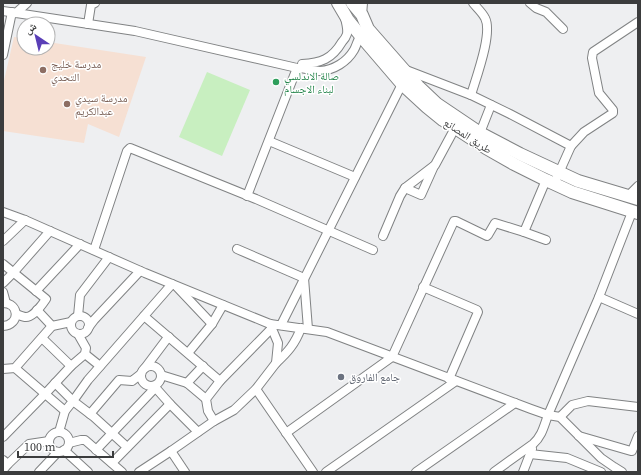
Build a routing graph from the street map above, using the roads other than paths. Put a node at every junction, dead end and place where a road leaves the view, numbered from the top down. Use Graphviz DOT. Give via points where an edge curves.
graph roads {
  1 [pos="27,3"];
  2 [pos="95,3"];
  3 [pos="352,3"];
  4 [pos="473,3"];
  5 [pos="530,3"];
  6 [pos="341,7"];
  7 [pos="362,9"];
  8 [pos="3,11"];
  9 [pos="14,13"];
  10 [pos="638,22"];
  11 [pos="88,24"];
  12 [pos="563,29"];
  13 [pos="6,30"];
  14 [pos="364,32"];
  15 [pos="3,55"];
  16 [pos="288,66"];
  17 [pos="297,68"];
  18 [pos="401,68"];
  19 [pos="402,84"];
  20 [pos="471,95"];
  21 [pos="491,105"];
  22 [pos="455,128"];
  23 [pos="480,133"];
  24 [pos="269,141"];
  25 [pos="571,146"];
  26 [pos="435,165"];
  27 [pos="356,177"];
  28 [pos="553,179"];
  29 [pos="638,186"];
  30 [pos="404,188"];
  31 [pos="247,196"];
  32 [pos="633,198"];
  33 [pos="3,212"];
  34 [pos="635,212"];
  35 [pos="25,220"];
  36 [pos="329,230"];
  37 [pos="50,231"];
  38 [pos="524,232"];
  39 [pos="383,236"];
  40 [pos="546,240"];
  41 [pos="3,241"];
  42 [pos="80,244"];
  43 [pos="238,249"];
  44 [pos="94,250"];
  45 [pos="372,250"];
  46 [pos="109,257"];
  47 [pos="3,264"];
  48 [pos="140,271"];
  49 [pos="13,273"];
  50 [pos="304,278"];
  51 [pos="3,283"];
  52 [pos="173,284"];
  53 [pos="423,288"];
  54 [pos="36,291"];
  55 [pos="3,292"];
  56 [pos="599,297"];
  57 [pos="5,303"];
  58 [pos="224,305"];
  59 [pos="37,310"];
  60 [pos="16,314"];
  61 [pos="638,314"];
  62 [pos="78,316"];
  63 [pos="144,316"];
  64 [pos="71,322"];
  65 [pos="212,324"];
  66 [pos="281,325"];
  67 [pos="52,326"];
  68 [pos="271,326"];
  69 [pos="4,327"];
  70 [pos="88,328"];
  71 [pos="305,329"];
  72 [pos="78,334"];
  73 [pos="170,337"];
  74 [pos="42,338"];
  75 [pos="188,353"];
  76 [pos="85,354"];
  77 [pos="392,357"];
  78 [pos="276,363"];
  79 [pos="71,366"];
  80 [pos="100,366"];
  81 [pos="203,366"];
  82 [pos="15,368"];
  83 [pos="3,369"];
  84 [pos="143,371"];
  85 [pos="161,375"];
  86 [pos="453,380"];
  87 [pos="220,381"];
  88 [pos="187,382"];
  89 [pos="55,383"];
  90 [pos="154,387"];
  91 [pos="256,389"];
  92 [pos="45,394"];
  93 [pos="206,399"];
  94 [pos="73,401"];
  95 [pos="515,403"];
  96 [pos="170,404"];
  97 [pos="638,407"];
  98 [pos="65,411"];
  99 [pos="90,414"];
  100 [pos="548,415"];
  101 [pos="560,417"];
  102 [pos="214,421"];
  103 [pos="59,432"];
  104 [pos="198,432"];
  105 [pos="112,433"];
  106 [pos="286,433"];
  107 [pos="579,436"];
  108 [pos="638,436"];
  109 [pos="3,437"];
  110 [pos="49,441"];
  111 [pos="69,443"];
  112 [pos="533,444"];
  113 [pos="127,447"];
  114 [pos="96,450"];
  115 [pos="61,451"];
  116 [pos="171,451"];
  117 [pos="530,454"];
  118 [pos="5,464"];
  119 [pos="112,464"];
  120 [pos="83,470"];
  121 [pos="591,470"];
  122 [pos="39,472"];
  123 [pos="122,472"];
  124 [pos="139,472"];
  125 [pos="185,472"];
  126 [pos="313,472"];
  127 [pos="326,472"];
  128 [pos="416,472"];
  129 [pos="494,472"];
  130 [pos="523,472"];
  131 [pos="601,472"];
  132 [pos="622,472"];
  1 -- 9 [label="street"];
  2 -- 11 [label="street" via="91,5"];
  3 -- 7 [label="main road, طريق المصانع"];
  4 -- 20 [label="street" via="485,17 487,24 485,44"];
  5 -- 12 [label="street" via="546,12"];
  6 -- 14 [label="main road, طريق المصانع"];
  6 -- 16 [label="street" via="347,35 331,57 314,63"];
  7 -- 14 [label="main road, طريق المصانع"];
  8 -- 9 [label="street"];
  9 -- 11 [label="street"];
  9 -- 13 [label="street"];
  10 -- 25 [label="street" via="593,52 599,93 613,113 584,132"];
  11 -- 16 [label="street" via="135,31"];
  13 -- 15 [label="street"];
  14 -- 17 [label="street" via="352,55 342,64 319,71"];
  14 -- 18 [label="main road, طريق المصانع"];
  14 -- 19 [label="main road, طريق المصانع"];
  16 -- 17 [label="street"];
  17 -- 24 [label="street"];
  18 -- 20 [label="street"];
  18 -- 23 [label="main road, طريق المصانع" via="437,104"];
  19 -- 22 [label="main road, طريق المصانع"];
  19 -- 27 [label="street"];
  20 -- 21 [label="street"];
  21 -- 23 [label="street"];
  21 -- 25 [label="street"];
  22 -- 26 [label="street"];
  22 -- 28 [label="main road, طريق المصانع" via="514,164"];
  23 -- 28 [label="main road, طريق المصانع" via="520,154"];
  24 -- 27 [label="street"];
  24 -- 31 [label="street"];
  25 -- 28 [label="street"];
  26 -- 30 [label="street"];
  26 -- 30 [label="street" via="421,195"];
  27 -- 36 [label="street"];
  28 -- 32 [label="main road, طريق المصانع" via="578,181"];
  28 -- 34 [label="main road, طريق المصانع" via="572,192"];
  28 -- 38 [label="street"];
  29 -- 32 [label="street"];
  30 -- 39 [label="street"];
  31 -- 36 [label="street"];
  31 -- 44 [label="street" via="130,148"];
  33 -- 35 [label="street"];
  34 -- 56 [label="street"];
  35 -- 37 [label="street"];
  35 -- 41 [label="street"];
  36 -- 45 [label="street"];
  36 -- 50 [label="street"];
  37 -- 42 [label="street"];
  37 -- 49 [label="street"];
  38 -- 40 [label="street"];
  38 -- 53 [label="street" via="495,222 487,236 454,221"];
  42 -- 44 [label="street"];
  42 -- 54 [label="street"];
  43 -- 50 [label="street"];
  44 -- 46 [label="street"];
  46 -- 48 [label="street"];
  46 -- 62 [label="street" via="80,295"];
  47 -- 49 [label="street"];
  48 -- 52 [label="street"];
  48 -- 70 [label="street"];
  49 -- 51 [label="street"];
  49 -- 54 [label="street"];
  50 -- 66 [label="street"];
  50 -- 71 [label="street"];
  52 -- 58 [label="street"];
  52 -- 63 [label="street"];
  52 -- 65 [label="street"];
  53 -- 77 [label="street"];
  53 -- 86 [label="street" via="478,312"];
  54 -- 59 [label="street" via="46,300"];
  55 -- 57 [label="street"];
  56 -- 61 [label="street"];
  56 -- 100 [label="street"];
  57 -- 60 [label="street" via="13,307"];
  58 -- 65 [label="street"];
  58 -- 68 [label="street"];
  59 -- 60 [label="street" via="27,317"];
  59 -- 67 [label="street"];
  60 -- 69 [label="street" via="13,322"];
  62 -- 64 [label="street"];
  62 -- 70 [label="street" via="87,319"];
  63 -- 73 [label="street"];
  63 -- 80 [label="street"];
  64 -- 67 [label="street"];
  64 -- 72 [label="street" via="71,328"];
  65 -- 75 [label="street"];
  66 -- 68 [label="street"];
  66 -- 71 [label="street"];
  67 -- 74 [label="street"];
  68 -- 78 [label="street" via="278,343"];
  68 -- 87 [label="street"];
  70 -- 72 [label="street" via="84,333"];
  71 -- 77 [label="street" via="327,332"];
  71 -- 78 [label="street"];
  72 -- 76 [label="street" via="86,348"];
  73 -- 75 [label="street"];
  73 -- 84 [label="street"];
  74 -- 79 [label="street"];
  74 -- 82 [label="street"];
  75 -- 81 [label="street"];
  76 -- 79 [label="street"];
  76 -- 80 [label="street"];
  77 -- 86 [label="street"];
  77 -- 106 [label="street"];
  78 -- 91 [label="street"];
  79 -- 89 [label="street"];
  80 -- 94 [label="street"];
  81 -- 87 [label="street"];
  81 -- 88 [label="street"];
  82 -- 83 [label="street"];
  82 -- 92 [label="street"];
  84 -- 85 [label="street" via="148,366 156,367"];
  84 -- 90 [label="street" via="141,377 144,383"];
  84 -- 99 [label="street" via="132,381 119,380"];
  85 -- 88 [label="street"];
  85 -- 90 [label="street"];
  86 -- 95 [label="street"];
  86 -- 127 [label="street"];
  87 -- 93 [label="street"];
  88 -- 93 [label="street"];
  89 -- 92 [label="street"];
  89 -- 94 [label="street"];
  90 -- 96 [label="street"];
  90 -- 105 [label="street"];
  91 -- 102 [label="street" via="234,410"];
  91 -- 106 [label="street"];
  92 -- 98 [label="street"];
  92 -- 109 [label="street"];
  93 -- 102 [label="street" via="208,412"];
  94 -- 98 [label="street"];
  94 -- 99 [label="street"];
  95 -- 100 [label="street"];
  95 -- 128 [label="street"];
  96 -- 104 [label="street"];
  96 -- 113 [label="street"];
  97 -- 101 [label="street" via="588,401 572,405"];
  98 -- 103 [label="street"];
  99 -- 105 [label="street"];
  100 -- 101 [label="street"];
  100 -- 112 [label="street" via="543,431"];
  101 -- 107 [label="street"];
  102 -- 104 [label="street"];
  103 -- 110 [label="street" via="53,433"];
  103 -- 111 [label="street" via="65,434"];
  104 -- 116 [label="street"];
  105 -- 113 [label="street"];
  105 -- 114 [label="street"];
  106 -- 126 [label="street"];
  107 -- 108 [label="street" via="630,452"];
  107 -- 132 [label="street" via="601,458"];
  110 -- 115 [label="street" via="50,447 55,451"];
  110 -- 118 [label="street" via="29,444"];
  111 -- 114 [label="street" via="85,440"];
  111 -- 115 [label="street"];
  112 -- 117 [label="street"];
  112 -- 129 [label="street"];
  113 -- 119 [label="street"];
  114 -- 119 [label="street"];
  115 -- 120 [label="street"];
  115 -- 122 [label="street"];
  116 -- 124 [label="street"];
  116 -- 125 [label="street"];
  117 -- 121 [label="street" via="567,458"];
  117 -- 130 [label="street"];
  119 -- 123 [label="street"];
  121 -- 131 [label="street"];
}
